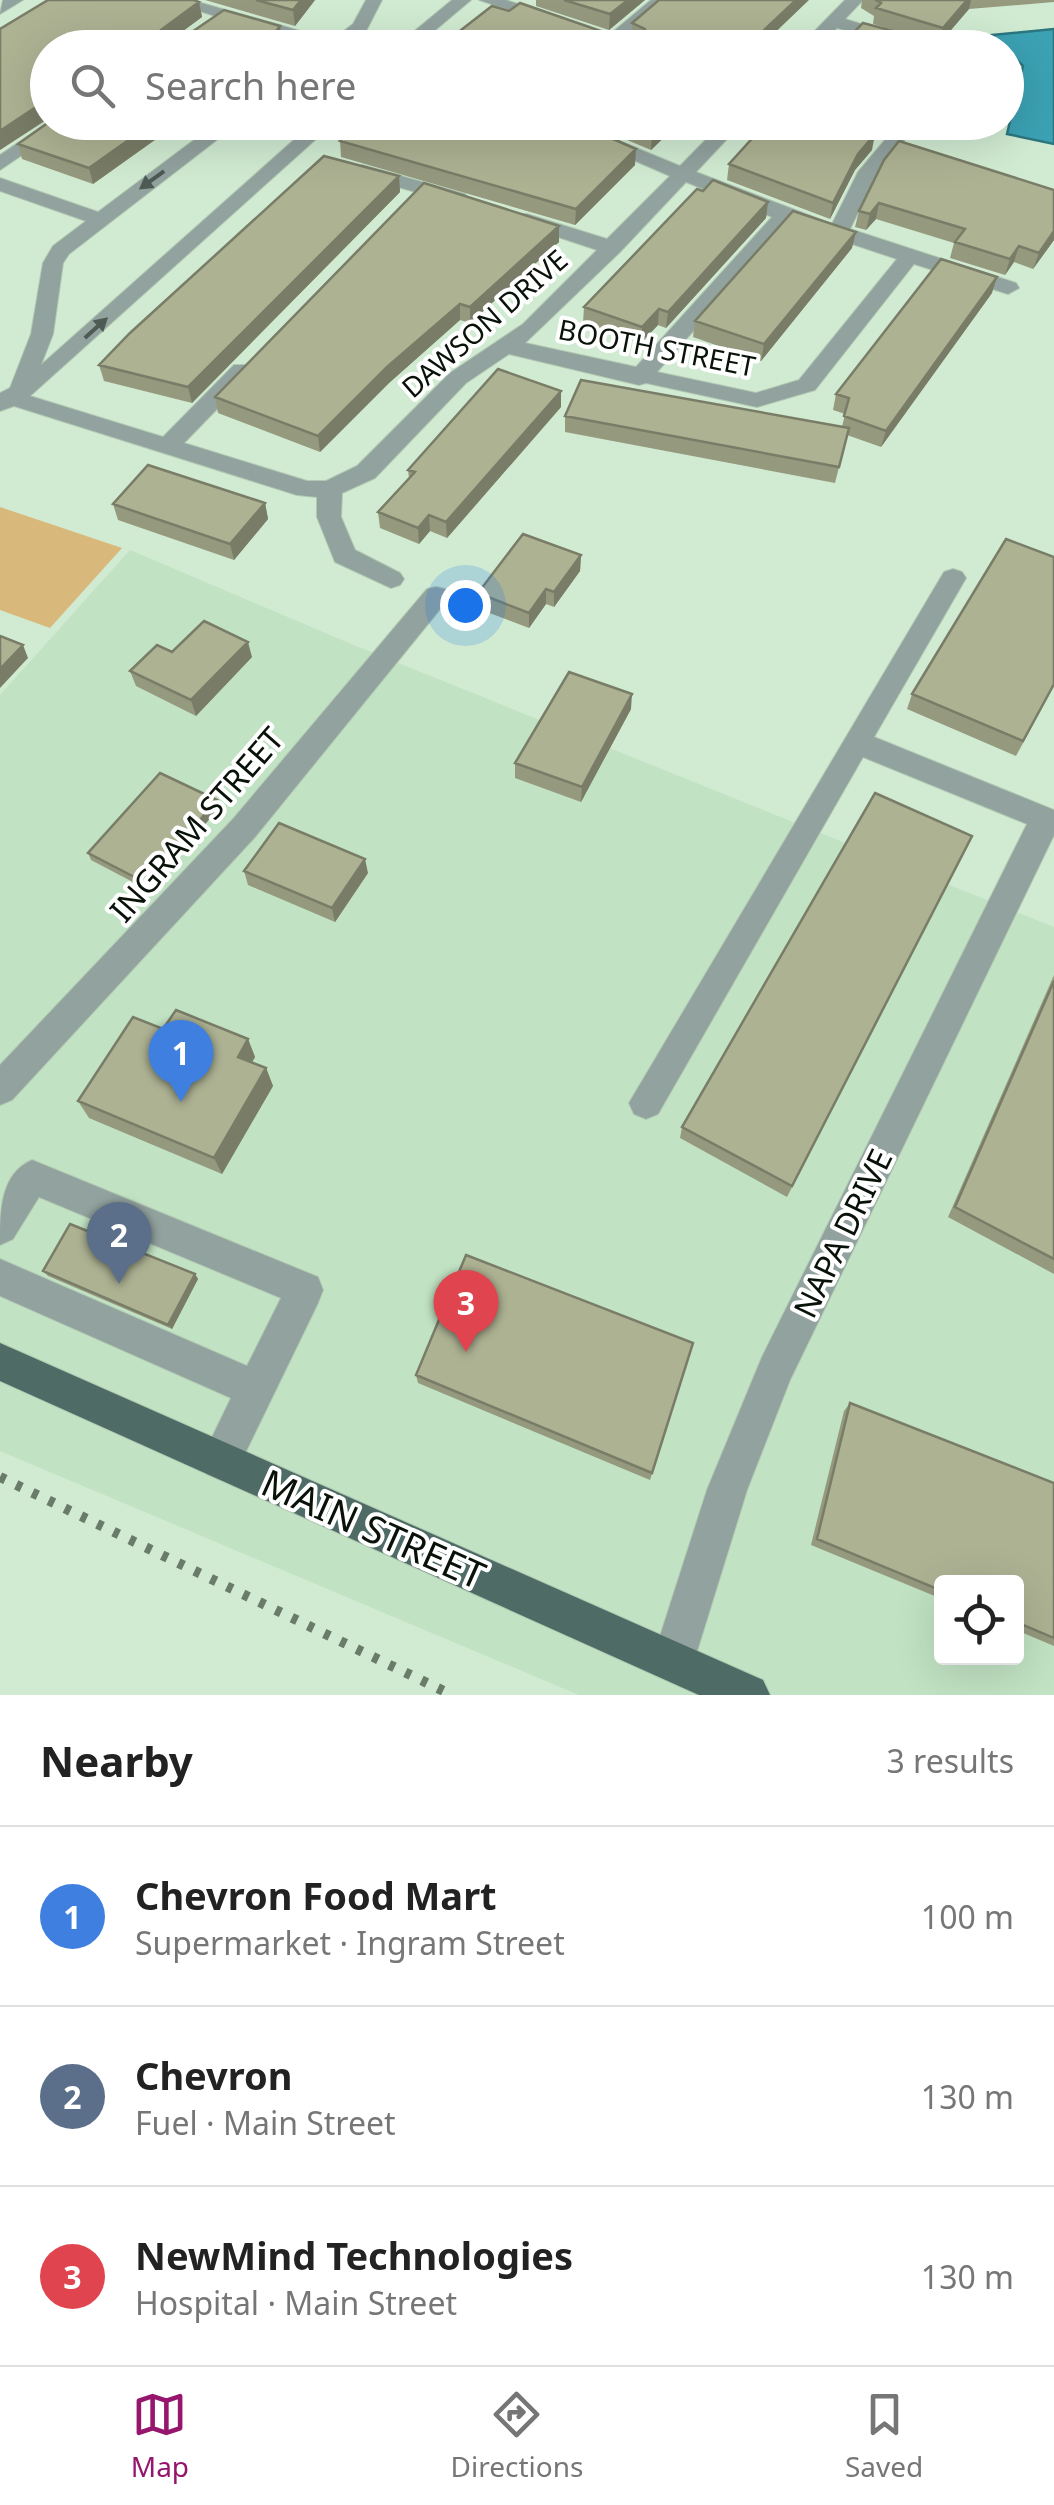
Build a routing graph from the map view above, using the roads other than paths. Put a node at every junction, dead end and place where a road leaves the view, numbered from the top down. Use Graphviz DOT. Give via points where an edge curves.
graph roads {
  1 [pos="15,0"];
  2 [pos="172,0"];
  3 [pos="374,0"];
  4 [pos="463,0"];
  5 [pos="487,0"];
  6 [pos="660,0"];
  7 [pos="855,0"];
  8 [pos="203,4"];
  9 [pos="0,9"];
  10 [pos="223,15"];
  11 [pos="832,21"];
  12 [pos="568,24"];
  13 [pos="207,26"];
  14 [pos="276,30"];
  15 [pos="356,30"];
  16 [pos="425,30"];
  17 [pos="616,30"];
  18 [pos="823,30"];
  19 [pos="865,30"];
  20 [pos="35,140"];
  21 [pos="206,140"];
  22 [pos="306,140"];
  23 [pos="600,140"];
  24 [pos="717,140"];
  25 [pos="903,140"];
  26 [pos="292,153"];
  27 [pos="0,164"];
  28 [pos="684,174"];
  29 [pos="0,184"];
  30 [pos="785,215"];
  31 [pos="99,219"];
  32 [pos="838,232"];
  33 [pos="613,248"];
  34 [pos="910,256"];
  35 [pos="1008,288"];
  36 [pos="510,347"];
  37 [pos="254,357"];
  38 [pos="639,378"];
  39 [pos="10,397"];
  40 [pos="167,447"];
  41 [pos="330,489"];
  42 [pos="953,578"];
  43 [pos="390,579"];
  44 [pos="436,596"];
  45 [pos="857,742"];
  46 [pos="1049,821"];
  47 [pos="0,1089"];
  48 [pos="646,1103"];
  49 [pos="0,1227"];
  50 [pos="0,1278"];
  51 [pos="0,1362"];
  52 [pos="257,1390"];
  53 [pos="221,1460"];
  54 [pos="673,1661"];
  55 [pos="748,1695"];
  1 -- 9 [label="street"];
  2 -- 8 [label="street"];
  3 -- 15 [label="street"];
  4 -- 16 [label="street"];
  5 -- 12 [label="street"];
  6 -- 17 [label="street"];
  7 -- 11 [label="street"];
  8 -- 10 [label="street"];
  10 -- 13 [label="street"];
  10 -- 14 [label="street"];
  11 -- 18 [label="street"];
  11 -- 19 [label="street"];
  20 -- 27 [label="street"];
  21 -- 31 [label="street, one-way"];
  22 -- 26 [label="street"];
  23 -- 28 [label="street"];
  24 -- 28 [label="street, DAWSON DRIVE"];
  25 -- 32 [label="street" via="868,172"];
  26 -- 33 [label="street"];
  39 -- 26 [label="street, one-way" via="40,378"];
  28 -- 30 [label="street"];
  28 -- 33 [label="street, DAWSON DRIVE"];
  29 -- 31 [label="street"];
  30 -- 32 [label="street"];
  30 -- 38 [label="street"];
  31 -- 39 [label="street" via="53,262 42,334"];
  32 -- 34 [label="street"];
  33 -- 36 [label="street, DAWSON DRIVE"];
  34 -- 35 [label="street"];
  34 -- 38 [label="street, BOOTH STREET" via="808,384 757,400"];
  36 -- 38 [label="street, BOOTH STREET"];
  36 -- 41 [label="street, DAWSON DRIVE" via="458,378 366,472"];
  37 -- 40 [label="street"];
  39 -- 40 [label="street"];
  40 -- 41 [label="street" via="306,489"];
  41 -- 43 [label="street" via="329,517 344,556"];
  42 -- 45 [label="street"];
  44 -- 47 [label="street, INGRAM STREET" via="244,828"];
  45 -- 46 [label="street"];
  45 -- 48 [label="street"];
  46 -- 54 [label="street, NAPA DRIVE" via="775,1370 727,1490"];
  49 -- 52 [label="street" via="32,1176 306,1290"];
  50 -- 52 [label="street"];
  51 -- 53 [label="main road, MAIN STREET"];
  52 -- 53 [label="street"];
  53 -- 54 [label="main road, MAIN STREET"];
  54 -- 55 [label="main road, MAIN STREET"];
}
